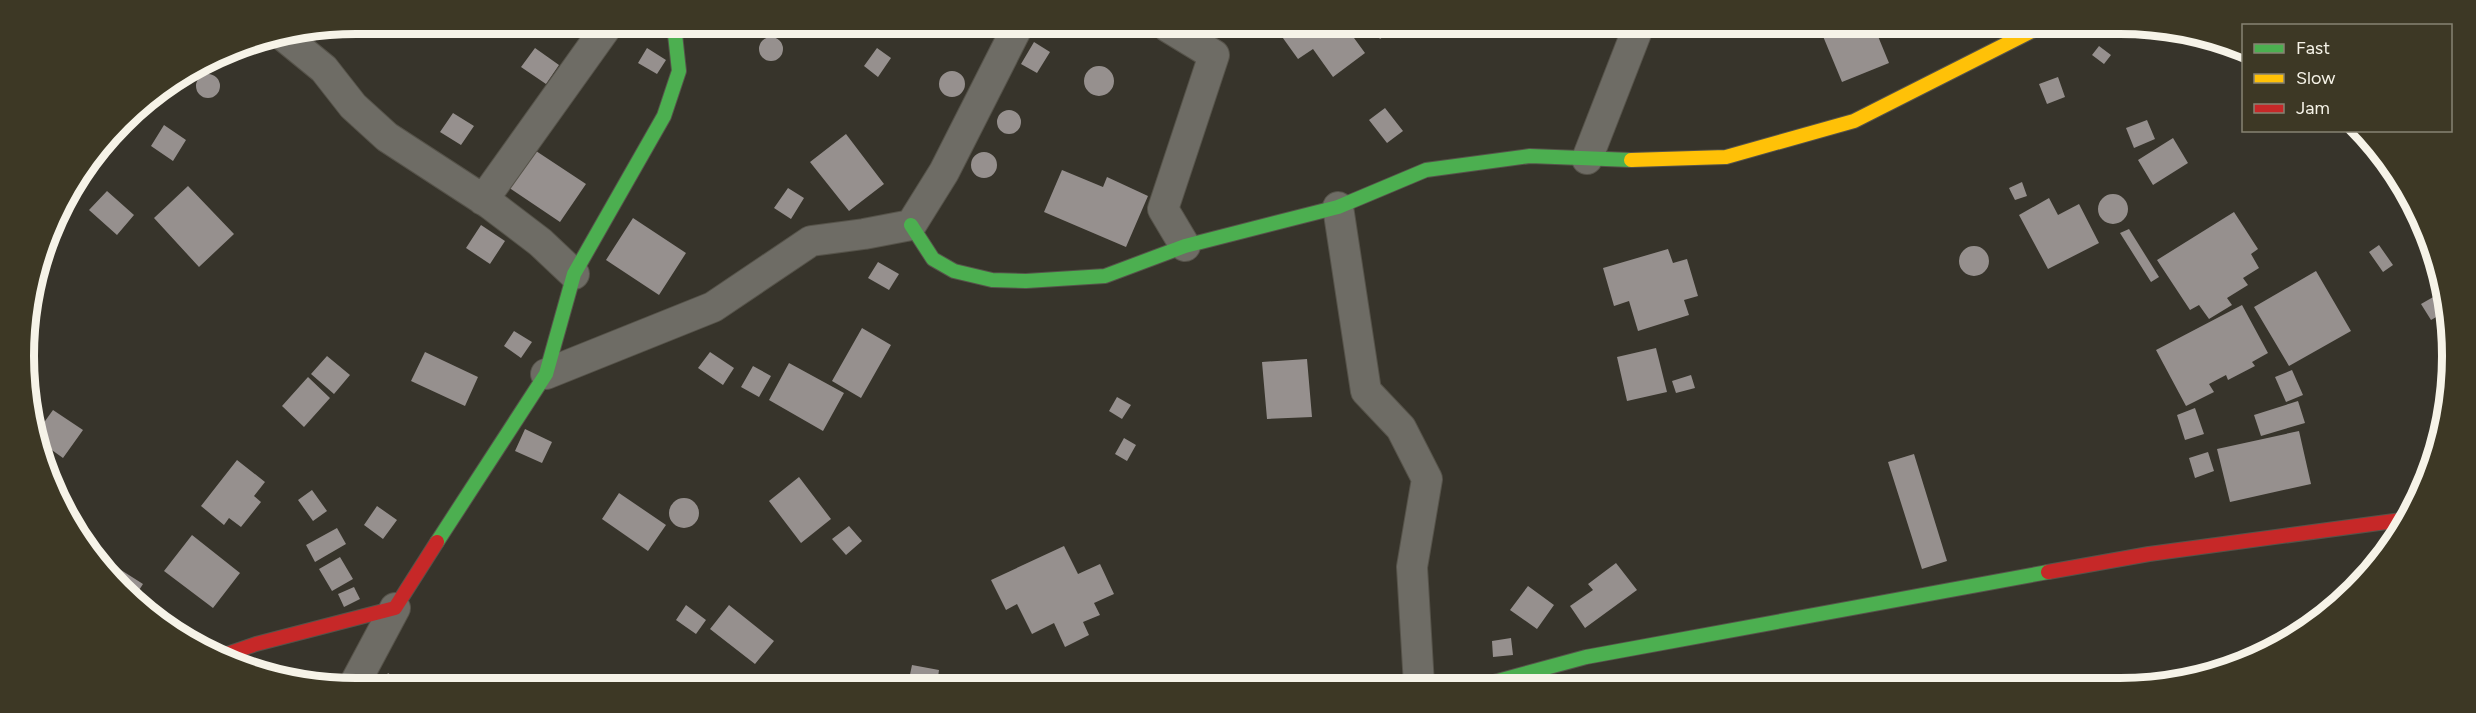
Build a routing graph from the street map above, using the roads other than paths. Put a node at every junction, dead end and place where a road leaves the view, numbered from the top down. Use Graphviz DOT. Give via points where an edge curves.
graph roads {
  1 [pos="602,34"];
  2 [pos="675,34"];
  3 [pos="1014,34"];
  4 [pos="1180,34"];
  5 [pos="1636,34"];
  6 [pos="2026,34"];
  7 [pos="290,42"];
  8 [pos="1587,159"];
  9 [pos="483,200"];
  10 [pos="1338,207"];
  11 [pos="911,225"];
  12 [pos="1185,246"];
  13 [pos="574,274"];
  14 [pos="546,374"];
  15 [pos="2396,521"];
  16 [pos="395,608"];
  17 [pos="230,653"];
  18 [pos="358,678"];
  19 [pos="1419,678"];
  20 [pos="1528,678"];
  1 -- 9 [label="street"];
  2 -- 13 [label="street" via="679,71 664,116"];
  3 -- 11 [label="street" via="944,172"];
  4 -- 12 [label="street" via="1214,55 1163,208"];
  5 -- 8 [label="street"];
  6 -- 8 [label="street" via="1854,121 1726,157"];
  7 -- 9 [label="street" via="324,69 353,106 387,137"];
  8 -- 10 [label="street" via="1530,156 1426,170"];
  9 -- 13 [label="street" via="540,242"];
  10 -- 12 [label="street"];
  10 -- 19 [label="street" via="1366,391 1401,428 1427,479 1412,567"];
  11 -- 12 [label="street" via="933,259 954,271 992,280 1105,276"];
  11 -- 14 [label="street" via="811,241 712,307"];
  13 -- 14 [label="street"];
  14 -- 16 [label="street"];
  15 -- 20 [label="street" via="2149,554 1586,657"];
  16 -- 17 [label="street"];
  16 -- 18 [label="street"];
}
